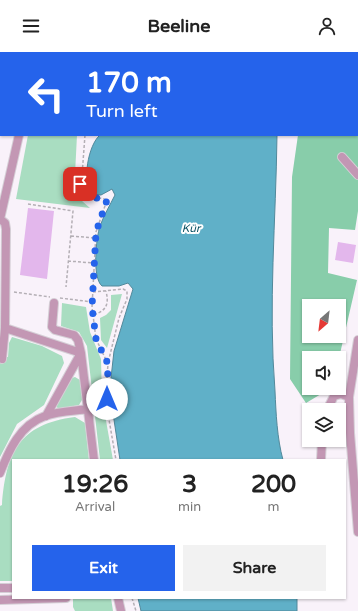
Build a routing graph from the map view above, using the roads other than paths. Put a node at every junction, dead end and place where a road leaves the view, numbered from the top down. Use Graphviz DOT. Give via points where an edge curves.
graph roads {
  1 [pos="19,136"];
  2 [pos="342,157"];
  3 [pos="358,175"];
  4 [pos="0,219"];
  5 [pos="54,303"];
  6 [pos="5,328"];
  7 [pos="358,340"];
  8 [pos="81,354"];
  9 [pos="2,359"];
  10 [pos="349,397"];
  11 [pos="330,403"];
  12 [pos="88,409"];
  13 [pos="46,416"];
  14 [pos="321,447"];
  15 [pos="94,459"];
  16 [pos="320,459"];
  17 [pos="0,472"];
  18 [pos="358,532"];
  19 [pos="0,588"];
  20 [pos="12,588"];
  21 [pos="64,599"];
  22 [pos="118,599"];
  23 [pos="0,600"];
  24 [pos="121,611"];
  1 -- 4 [label="street"];
  2 -- 3 [label="street"];
  4 -- 6 [label="street" via="5,223 6,229"];
  5 -- 8 [label="street" via="52,327 74,335 78,340"];
  6 -- 8 [label="street"];
  6 -- 9 [label="street"];
  7 -- 10 [label="street"];
  8 -- 12 [label="street"];
  8 -- 13 [label="street"];
  10 -- 11 [label="street" via="341,394 334,396"];
  10 -- 18 [label="street"];
  12 -- 13 [label="street"];
  12 -- 15 [label="street"];
  13 -- 17 [label="street" via="35,421 13,443"];
  14 -- 16 [label="street"];
  19 -- 20 [label="street"];
  21 -- 23 [label="street"];
  22 -- 24 [label="street"];
}
